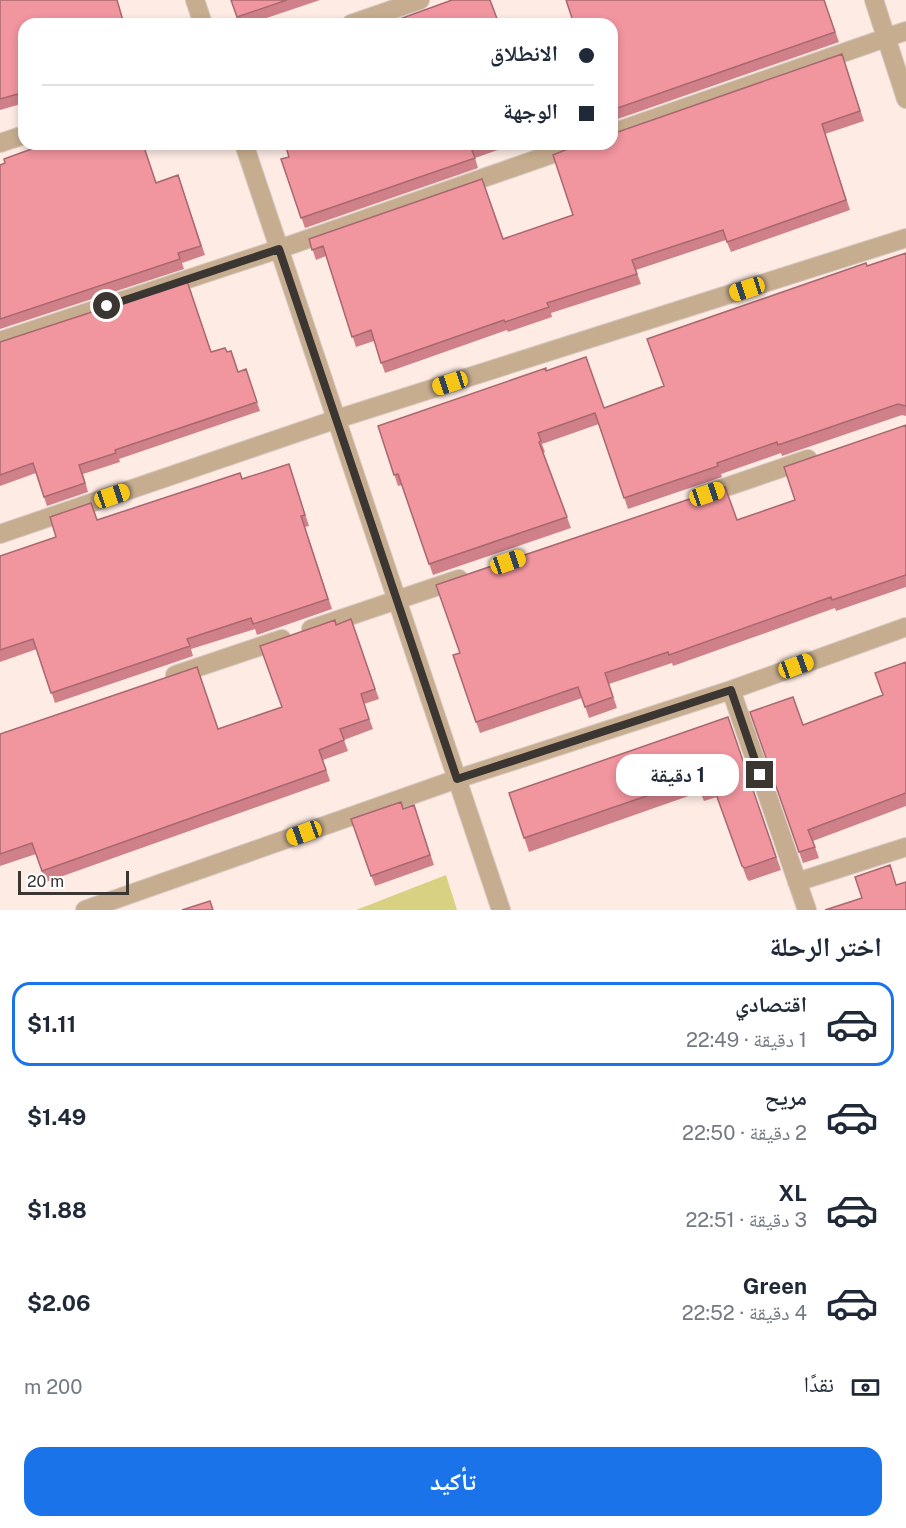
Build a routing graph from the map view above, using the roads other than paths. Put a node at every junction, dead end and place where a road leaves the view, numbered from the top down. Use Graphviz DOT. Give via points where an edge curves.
graph roads {
  1 [pos="195,0"];
  2 [pos="420,0"];
  3 [pos="874,0"];
  4 [pos="202,18"];
  5 [pos="368,18"];
  6 [pos="906,31"];
  7 [pos="887,38"];
  8 [pos="906,99"];
  9 [pos="618,131"];
  10 [pos="18,137"];
  11 [pos="0,143"];
  12 [pos="246,150"];
  13 [pos="564,150"];
  14 [pos="906,238"];
  15 [pos="279,249"];
  16 [pos="0,341"];
  17 [pos="336,419"];
  18 [pos="827,453"];
  19 [pos="691,499"];
  20 [pos="0,534"];
  21 [pos="476,573"];
  22 [pos="397,600"];
  23 [pos="906,627"];
  24 [pos="159,680"];
  25 [pos="731,690"];
  26 [pos="457,779"];
  27 [pos="906,848"];
  28 [pos="797,882"];
  29 [pos="85,910"];
  30 [pos="501,910"];
  31 [pos="807,910"];
  1 -- 4 [label="street"];
  2 -- 5 [label="street"];
  3 -- 7 [label="street"];
  6 -- 7 [label="street"];
  7 -- 8 [label="street"];
  7 -- 9 [label="street"];
  10 -- 11 [label="street"];
  12 -- 15 [label="street"];
  13 -- 15 [label="street"];
  14 -- 17 [label="street"];
  15 -- 16 [label="street"];
  15 -- 17 [label="street"];
  17 -- 20 [label="street"];
  17 -- 22 [label="street"];
  18 -- 19 [label="street"];
  21 -- 22 [label="street"];
  22 -- 24 [label="street"];
  22 -- 26 [label="street"];
  23 -- 25 [label="street"];
  25 -- 26 [label="street"];
  25 -- 28 [label="street"];
  26 -- 29 [label="street"];
  26 -- 30 [label="street"];
  27 -- 28 [label="street"];
  28 -- 31 [label="street"];
}
